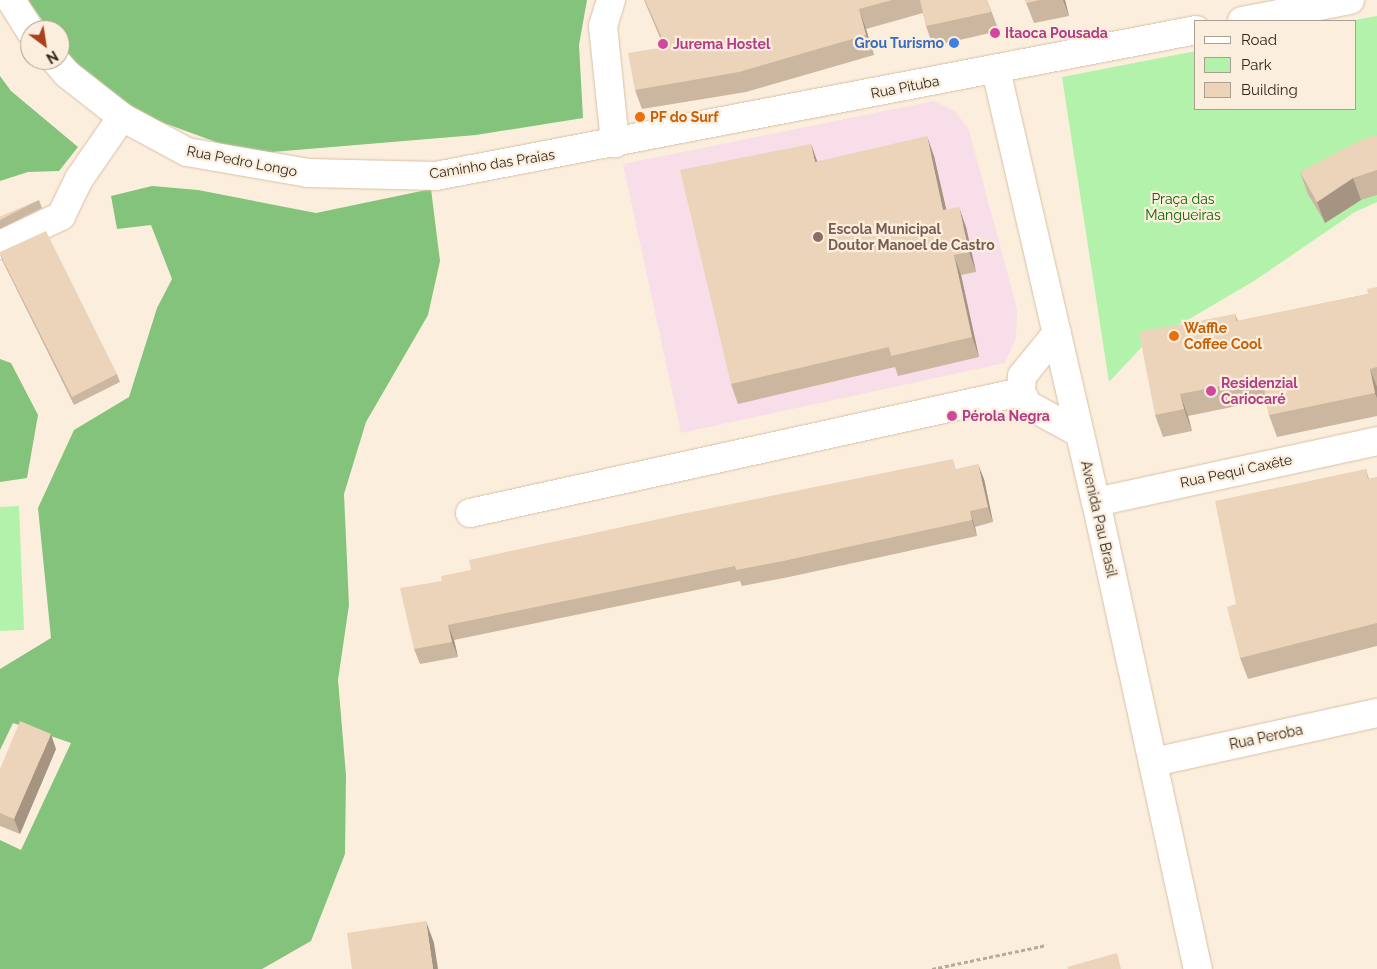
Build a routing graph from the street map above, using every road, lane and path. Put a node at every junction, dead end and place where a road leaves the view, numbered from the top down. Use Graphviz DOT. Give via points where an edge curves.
graph roads {
  1 [pos="11,0"];
  2 [pos="611,0"];
  3 [pos="1350,0"];
  4 [pos="23,20"];
  5 [pos="1247,20"];
  6 [pos="1194,30"];
  7 [pos="64,70"];
  8 [pos="996,70"];
  9 [pos="122,117"];
  10 [pos="615,143"];
  11 [pos="308,174"];
  12 [pos="0,245"];
  13 [pos="1057,333"];
  14 [pos="1021,392"];
  15 [pos="1078,432"];
  16 [pos="1377,441"];
  17 [pos="1096,502"];
  18 [pos="470,512"];
  19 [pos="1377,713"];
  20 [pos="1154,762"];
  21 [pos="1047,945"];
  22 [pos="932,969"];
  23 [pos="1198,969"];
  1 -- 4 [label="street"];
  2 -- 10 [label="street" via="603,26"];
  3 -- 5 [label="street"];
  6 -- 8 [label="street, Rua Pituba"];
  7 -- 9 [label="street, Rua Pedro Longo"];
  8 -- 10 [label="street, Rua Pituba"];
  8 -- 13 [label="street, Avenida Pau Brasil"];
  9 -- 11 [label="street, Rua Pedro Longo" via="187,152"];
  9 -- 12 [label="street" via="79,179 61,216"];
  10 -- 11 [label="street, Caminho das Praias" via="436,176"];
  13 -- 14 [label="street" via="1022,376"];
  13 -- 15 [label="street, Avenida Pau Brasil"];
  14 -- 15 [label="street" via="1028,405"];
  14 -- 18 [label="street"];
  15 -- 17 [label="street, Avenida Pau Brasil"];
  16 -- 17 [label="street, Rua Pequi Caxête"];
  17 -- 20 [label="street, Avenida Pau Brasil"];
  19 -- 20 [label="street, Rua Peroba"];
  20 -- 23 [label="street, Avenida Pau Brasil"];
  21 -- 22 [label="path"];
}
